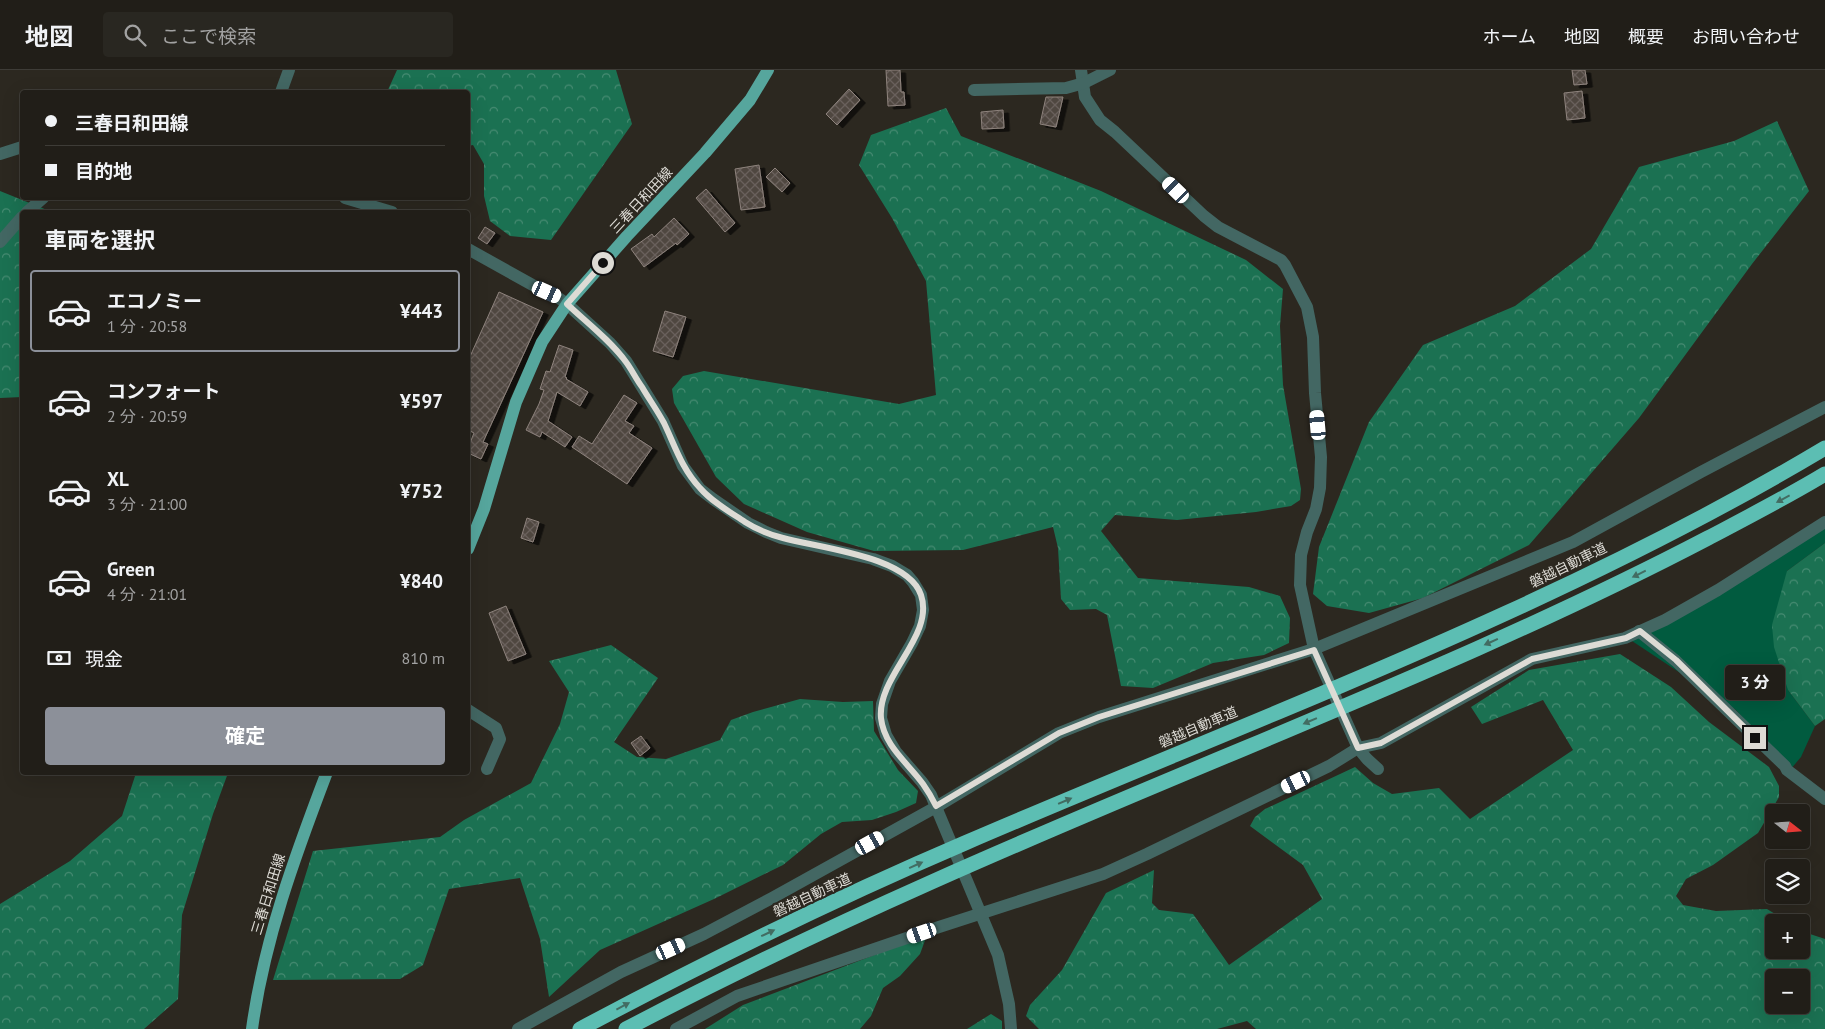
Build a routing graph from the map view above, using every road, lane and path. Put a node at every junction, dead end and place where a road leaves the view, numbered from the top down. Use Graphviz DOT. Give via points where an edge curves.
graph roads {
  1 [pos="289,70"];
  2 [pos="768,70"];
  3 [pos="1081,70"];
  4 [pos="1110,70"];
  5 [pos="1084,83"];
  6 [pos="282,90"];
  7 [pos="974,90"];
  8 [pos="20,148"];
  9 [pos="0,154"];
  10 [pos="41,200"];
  11 [pos="352,200"];
  12 [pos="29,210"];
  13 [pos="385,210"];
  14 [pos="20,219"];
  15 [pos="0,242"];
  16 [pos="470,250"];
  17 [pos="567,304"];
  18 [pos="1825,407"];
  19 [pos="1825,448"];
  20 [pos="1825,474"];
  21 [pos="1825,522"];
  22 [pos="470,544"];
  23 [pos="1640,631"];
  24 [pos="1316,653"];
  25 [pos="470,711"];
  26 [pos="1356,743"];
  27 [pos="487,769"];
  28 [pos="1378,769"];
  29 [pos="326,775"];
  30 [pos="1825,799"];
  31 [pos="936,806"];
  32 [pos="978,908"];
  33 [pos="252,1029"];
  34 [pos="518,1029"];
  35 [pos="580,1029"];
  36 [pos="626,1029"];
  37 [pos="676,1029"];
  38 [pos="1011,1029"];
  1 -- 6 [label="street"];
  2 -- 17 [label="main road, 三春日和田線" via="750,100 705,153"];
  3 -- 5 [label="street"];
  4 -- 5 [label="street"];
  5 -- 7 [label="street" via="1052,89"];
  5 -- 24 [label="street" via="1085,97 1100,120 1218,227 1281,260 1307,307 1313,337 1320,488 1301,555 1300,585"];
  8 -- 9 [label="street"];
  10 -- 12 [label="street"];
  11 -- 13 [label="street"];
  14 -- 15 [label="street"];
  16 -- 17 [label="street"];
  17 -- 22 [label="main road, 三春日和田線" via="542,342 516,402 484,509"];
  17 -- 31 [label="street" via="626,362 663,421 683,466 712,500 766,532 873,559 892,566 913,582 921,595 920,626 890,681 881,718 896,752 922,782"];
  18 -- 24 [label="street" via="1574,542"];
  35 -- 19 [label="highway, 磐越自動車道, one-way" via="730,951 963,844 1391,664 1548,593 1778,477"];
  20 -- 36 [label="highway, one-way" via="1658,564 1564,610 1399,684 966,866 743,969"];
  21 -- 23 [label="street" via="1718,590"];
  23 -- 26 [label="street" via="1626,638 1532,659 1381,743"];
  23 -- 30 [label="street" via="1676,660 1787,770"];
  24 -- 26 [label="street"];
  24 -- 31 [label="street" via="1099,717 1059,733"];
  25 -- 27 [label="street" via="496,728 500,740"];
  26 -- 28 [label="street"];
  26 -- 32 [label="street" via="1329,766 1103,874"];
  29 -- 33 [label="main road, 三春日和田線" via="276,916"];
  31 -- 32 [label="street"];
  31 -- 34 [label="street" via="704,934 621,972"];
  32 -- 37 [label="street" via="737,996"];
  32 -- 38 [label="street" via="998,955"];
}
